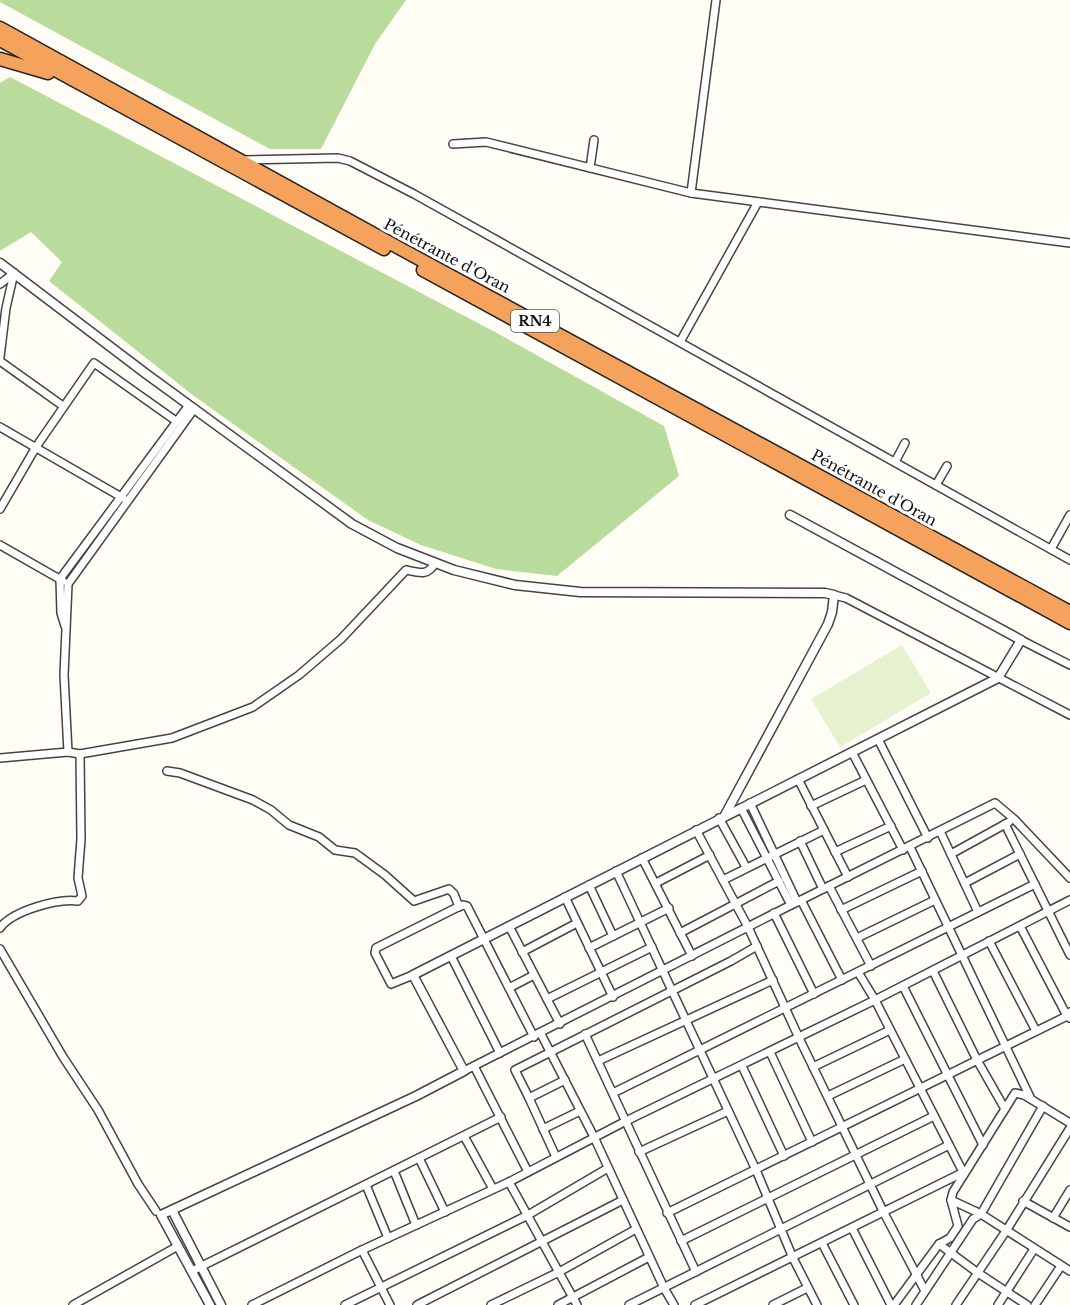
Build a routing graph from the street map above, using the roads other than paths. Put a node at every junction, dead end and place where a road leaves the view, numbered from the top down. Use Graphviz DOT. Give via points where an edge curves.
graph roads {
  1 [pos="716,0"];
  2 [pos="0,23"];
  3 [pos="0,28"];
  4 [pos="0,40"];
  5 [pos="46,54"];
  6 [pos="0,59"];
  7 [pos="84,86"];
  8 [pos="594,140"];
  9 [pos="453,144"];
  10 [pos="240,160"];
  11 [pos="590,168"];
  12 [pos="691,193"];
  13 [pos="759,202"];
  14 [pos="1070,243"];
  15 [pos="0,263"];
  16 [pos="14,273"];
  17 [pos="0,284"];
  18 [pos="680,342"];
  19 [pos="0,359"];
  20 [pos="63,406"];
  21 [pos="191,407"];
  22 [pos="176,421"];
  23 [pos="2,429"];
  24 [pos="0,437"];
  25 [pos="905,443"];
  26 [pos="36,447"];
  27 [pos="895,462"];
  28 [pos="947,466"];
  29 [pos="936,485"];
  30 [pos="120,496"];
  31 [pos="128,501"];
  32 [pos="0,509"];
  33 [pos="790,515"];
  34 [pos="1070,515"];
  35 [pos="0,546"];
  36 [pos="1051,549"];
  37 [pos="1070,560"];
  38 [pos="435,562"];
  39 [pos="60,579"];
  40 [pos="68,584"];
  41 [pos="834,595"];
  42 [pos="1070,612"];
  43 [pos="1070,623"];
  44 [pos="67,630"];
  45 [pos="1020,640"];
  46 [pos="1070,665"];
  47 [pos="999,678"];
  48 [pos="1070,715"];
  49 [pos="878,739"];
  50 [pos="68,752"];
  51 [pos="852,752"];
  52 [pos="80,754"];
  53 [pos="0,758"];
  54 [pos="167,771"];
  55 [pos="798,779"];
  56 [pos="866,780"];
  57 [pos="750,803"];
  58 [pos="811,806"];
  59 [pos="741,807"];
  60 [pos="722,817"];
  61 [pos="1014,819"];
  62 [pos="1005,824"];
  63 [pos="891,826"];
  64 [pos="696,830"];
  65 [pos="824,830"];
  66 [pos="940,831"];
  67 [pos="927,838"];
  68 [pos="800,841"];
  69 [pos="906,849"];
  70 [pos="835,852"];
  71 [pos="951,854"];
  72 [pos="1020,854"];
  73 [pos="710,855"];
  74 [pos="771,855"];
  75 [pos="642,858"];
  76 [pos="746,867"];
  77 [pos="616,871"];
  78 [pos="922,871"];
  79 [pos="848,877"];
  80 [pos="1070,878"];
  81 [pos="723,880"];
  82 [pos="779,881"];
  83 [pos="656,883"];
  84 [pos="965,883"];
  85 [pos="1035,884"];
  86 [pos="589,885"];
  87 [pos="826,888"];
  88 [pos="565,897"];
  89 [pos="935,900"];
  90 [pos="1070,900"];
  91 [pos="797,902"];
  92 [pos="736,903"];
  93 [pos="459,907"];
  94 [pos="669,908"];
  95 [pos="841,910"];
  96 [pos="1048,911"];
  97 [pos="978,912"];
  98 [pos="774,914"];
  99 [pos="640,922"];
  100 [pos="577,923"];
  101 [pos="509,926"];
  102 [pos="1020,926"];
  103 [pos="748,927"];
  104 [pos="949,927"];
  105 [pos="0,928"];
  106 [pos="680,933"];
  107 [pos="613,936"];
  108 [pos="857,938"];
  109 [pos="483,939"];
  110 [pos="989,941"];
  111 [pos="757,946"];
  112 [pos="652,947"];
  113 [pos="589,948"];
  114 [pos="0,949"];
  115 [pos="522,952"];
  116 [pos="1070,955"];
  117 [pos="451,956"];
  118 [pos="692,956"];
  119 [pos="962,956"];
  120 [pos="872,966"];
  121 [pos="663,971"];
  122 [pos="933,971"];
  123 [pos="601,972"];
  124 [pos="858,972"];
  125 [pos="413,975"];
  126 [pos="534,975"];
  127 [pos="773,980"];
  128 [pos="842,980"];
  129 [pos="903,986"];
  130 [pos="509,987"];
  131 [pos="672,990"];
  132 [pos="814,994"];
  133 [pos="613,997"];
  134 [pos="547,999"];
  135 [pos="875,1000"];
  136 [pos="786,1008"];
  137 [pos="1069,1015"];
  138 [pos="686,1021"];
  139 [pos="560,1024"];
  140 [pos="890,1030"];
  141 [pos="1036,1031"];
  142 [pos="585,1034"];
  143 [pos="537,1035"];
  144 [pos="799,1038"];
  145 [pos="1005,1045"];
  146 [pos="700,1051"];
  147 [pos="550,1052"];
  148 [pos="770,1052"];
  149 [pos="500,1053"];
  150 [pos="905,1059"];
  151 [pos="977,1060"];
  152 [pos="598,1061"];
  153 [pos="474,1066"];
  154 [pos="742,1066"];
  155 [pos="813,1067"];
  156 [pos="464,1071"];
  157 [pos="947,1075"];
  158 [pos="565,1080"];
  159 [pos="714,1080"];
  160 [pos="920,1089"];
  161 [pos="613,1093"];
  162 [pos="828,1096"];
  163 [pos="529,1098"];
  164 [pos="1031,1099"];
  165 [pos="1043,1107"];
  166 [pos="1005,1109"];
  167 [pos="580,1110"];
  168 [pos="728,1111"];
  169 [pos="934,1116"];
  170 [pos="501,1117"];
  171 [pos="626,1121"];
  172 [pos="1070,1123"];
  173 [pos="843,1127"];
  174 [pos="1070,1128"];
  175 [pos="543,1129"];
  176 [pos="464,1136"];
  177 [pos="594,1137"];
  178 [pos="812,1142"];
  179 [pos="949,1145"];
  180 [pos="983,1145"];
  181 [pos="639,1152"];
  182 [pos="857,1155"];
  183 [pos="784,1156"];
  184 [pos="556,1157"];
  185 [pos="419,1158"];
  186 [pos="608,1168"];
  187 [pos="756,1170"];
  188 [pos="394,1171"];
  189 [pos="528,1172"];
  190 [pos="964,1173"];
  191 [pos="509,1182"];
  192 [pos="871,1184"];
  193 [pos="366,1185"];
  194 [pos="493,1190"];
  195 [pos="1070,1190"];
  196 [pos="768,1199"];
  197 [pos="623,1200"];
  198 [pos="951,1200"];
  199 [pos="1023,1201"];
  200 [pos="172,1210"];
  201 [pos="445,1212"];
  202 [pos="159,1213"];
  203 [pos="667,1213"];
  204 [pos="884,1213"];
  205 [pos="981,1214"];
  206 [pos="528,1215"];
  207 [pos="1053,1218"];
  208 [pos="416,1225"];
  209 [pos="1070,1227"];
  210 [pos="852,1228"];
  211 [pos="636,1229"];
  212 [pos="780,1229"];
  213 [pos="1006,1231"];
  214 [pos="388,1238"];
  215 [pos="542,1241"];
  216 [pos="681,1241"];
  217 [pos="822,1243"];
  218 [pos="939,1244"];
  219 [pos="178,1246"];
  220 [pos="1034,1249"];
  221 [pos="362,1250"];
  222 [pos="950,1253"];
  223 [pos="649,1257"];
  224 [pos="793,1258"];
  225 [pos="1061,1266"];
  226 [pos="202,1267"];
  227 [pos="192,1271"];
  228 [pos="1070,1271"];
  229 [pos="559,1272"];
  230 [pos="696,1272"];
  231 [pos="915,1273"];
  232 [pos="978,1273"];
  233 [pos="381,1287"];
  234 [pos="807,1287"];
  235 [pos="664,1288"];
  236 [pos="925,1291"];
  237 [pos="1007,1292"];
  238 [pos="573,1297"];
  239 [pos="264,1302"];
  240 [pos="350,1304"];
  241 [pos="778,1304"];
  242 [pos="73,1305"];
  243 [pos="210,1305"];
  244 [pos="221,1305"];
  245 [pos="252,1305"];
  246 [pos="390,1305"];
  247 [pos="417,1305"];
  248 [pos="491,1305"];
  249 [pos="558,1305"];
  250 [pos="577,1305"];
  251 [pos="629,1305"];
  252 [pos="674,1305"];
  253 [pos="695,1305"];
  254 [pos="817,1305"];
  255 [pos="854,1305"];
  256 [pos="893,1305"];
  257 [pos="916,1305"];
  258 [pos="956,1305"];
  259 [pos="998,1305"];
  260 [pos="1027,1305"];
  261 [pos="1035,1305"];
  1 -- 12 [label="street"];
  2 -- 5 [label="highway"];
  3 -- 5 [label="highway, Pénétrante d'Oran / RN4"];
  4 -- 7 [label="highway, Pénétrante d'Oran / RN4"];
  5 -- 10 [label="highway, Pénétrante d'Oran / RN4"];
  6 -- 7 [label="highway"];
  7 -- 43 [label="highway, Pénétrante d'Oran / RN4"];
  8 -- 11 [label="street"];
  9 -- 11 [label="street" via="486,142"];
  10 -- 18 [label="street" via="350,161"];
  10 -- 42 [label="highway, Pénétrante d'Oran / RN4"];
  11 -- 12 [label="street"];
  12 -- 13 [label="street"];
  13 -- 14 [label="street"];
  13 -- 18 [label="street"];
  15 -- 16 [label="street"];
  16 -- 17 [label="street"];
  16 -- 19 [label="street"];
  16 -- 21 [label="street"];
  18 -- 27 [label="street"];
  19 -- 20 [label="street"];
  20 -- 22 [label="street" via="94,363"];
  20 -- 26 [label="street"];
  21 -- 22 [label="street"];
  21 -- 31 [label="street"];
  21 -- 38 [label="street" via="352,524 397,548"];
  22 -- 30 [label="street"];
  23 -- 24 [label="street"];
  23 -- 26 [label="street"];
  25 -- 27 [label="street"];
  26 -- 30 [label="street"];
  26 -- 32 [label="street"];
  27 -- 29 [label="street"];
  28 -- 29 [label="street"];
  29 -- 36 [label="street"];
  30 -- 31 [label="street"];
  30 -- 39 [label="street"];
  31 -- 40 [label="street"];
  33 -- 45 [label="street"];
  34 -- 36 [label="street"];
  35 -- 39 [label="street"];
  36 -- 37 [label="street"];
  38 -- 41 [label="street" via="515,585 579,592"];
  38 -- 52 [label="street" via="424,573 406,570 341,639 253,707 172,738"];
  39 -- 40 [label="street"];
  39 -- 44 [label="street" via="61,613"];
  40 -- 44 [label="street"];
  41 -- 47 [label="street"];
  41 -- 60 [label="street" via="828,624"];
  44 -- 50 [label="street" via="64,675"];
  45 -- 46 [label="street"];
  45 -- 47 [label="street"];
  47 -- 48 [label="street"];
  47 -- 49 [label="street"];
  49 -- 51 [label="street"];
  49 -- 67 [label="street"];
  50 -- 52 [label="street"];
  50 -- 53 [label="street"];
  51 -- 55 [label="street"];
  51 -- 56 [label="street"];
  52 -- 105 [label="street" via="78,878 82,896 78,901 41,905 4,922"];
  54 -- 93 [label="street" via="253,800 289,825 320,837 335,850 355,853 412,900 449,889"];
  55 -- 57 [label="street"];
  55 -- 58 [label="street"];
  56 -- 58 [label="street"];
  56 -- 63 [label="street"];
  57 -- 59 [label="street"];
  57 -- 74 [label="street"];
  58 -- 65 [label="street"];
  59 -- 60 [label="street"];
  59 -- 74 [label="street"];
  60 -- 64 [label="street"];
  60 -- 76 [label="street"];
  61 -- 62 [label="street"];
  61 -- 66 [label="street" via="995,804"];
  61 -- 80 [label="street"];
  62 -- 71 [label="street"];
  62 -- 72 [label="street"];
  63 -- 69 [label="street"];
  63 -- 70 [label="street"];
  64 -- 73 [label="street"];
  64 -- 75 [label="street"];
  65 -- 68 [label="street"];
  65 -- 70 [label="street"];
  66 -- 67 [label="street"];
  66 -- 71 [label="street"];
  67 -- 69 [label="street"];
  68 -- 74 [label="street"];
  68 -- 87 [label="street"];
  69 -- 78 [label="street"];
  69 -- 79 [label="street"];
  70 -- 79 [label="street"];
  71 -- 84 [label="street"];
  72 -- 84 [label="street"];
  72 -- 85 [label="street"];
  73 -- 81 [label="street"];
  73 -- 83 [label="street"];
  74 -- 76 [label="street"];
  74 -- 82 [label="street"];
  74 -- 91 [label="street"];
  75 -- 77 [label="street"];
  75 -- 83 [label="street"];
  76 -- 81 [label="street"];
  77 -- 86 [label="street"];
  77 -- 99 [label="street"];
  78 -- 89 [label="street"];
  78 -- 95 [label="street"];
  79 -- 87 [label="street"];
  81 -- 92 [label="street"];
  82 -- 91 [label="street"];
  82 -- 92 [label="street"];
  83 -- 94 [label="street"];
  84 -- 97 [label="street"];
  85 -- 96 [label="street"];
  85 -- 97 [label="street"];
  86 -- 88 [label="street"];
  86 -- 107 [label="street"];
  87 -- 91 [label="street"];
  87 -- 95 [label="street"];
  88 -- 100 [label="street"];
  88 -- 101 [label="street"];
  89 -- 104 [label="street"];
  89 -- 108 [label="street"];
  90 -- 96 [label="street"];
  91 -- 98 [label="street"];
  91 -- 128 [label="street"];
  92 -- 103 [label="street"];
  92 -- 106 [label="street"];
  93 -- 109 [label="street" via="469,908"];
  93 -- 125 [label="street" via="376,948 391,984"];
  94 -- 99 [label="street"];
  94 -- 106 [label="street"];
  95 -- 108 [label="street"];
  96 -- 102 [label="street"];
  96 -- 116 [label="street"];
  97 -- 104 [label="street"];
  98 -- 103 [label="street"];
  98 -- 132 [label="street"];
  99 -- 107 [label="street"];
  99 -- 112 [label="street"];
  100 -- 113 [label="street"];
  100 -- 115 [label="street"];
  101 -- 109 [label="street"];
  101 -- 115 [label="street"];
  102 -- 110 [label="street"];
  102 -- 137 [label="street"];
  103 -- 111 [label="street"];
  103 -- 118 [label="street"];
  104 -- 119 [label="street"];
  104 -- 120 [label="street"];
  106 -- 118 [label="street"];
  107 -- 113 [label="street"];
  108 -- 120 [label="street"];
  109 -- 117 [label="street"];
  109 -- 130 [label="street"];
  110 -- 119 [label="street"];
  110 -- 141 [label="street"];
  111 -- 127 [label="street"];
  111 -- 131 [label="street"];
  112 -- 121 [label="street"];
  112 -- 123 [label="street"];
  113 -- 123 [label="street"];
  114 -- 202 [label="street" via="138,1184"];
  115 -- 126 [label="street"];
  117 -- 125 [label="street"];
  117 -- 149 [label="street"];
  118 -- 121 [label="street"];
  119 -- 122 [label="street"];
  119 -- 145 [label="street"];
  120 -- 124 [label="street"];
  121 -- 131 [label="street"];
  121 -- 133 [label="street"];
  122 -- 129 [label="street"];
  122 -- 151 [label="street"];
  123 -- 133 [label="street"];
  123 -- 134 [label="street"];
  124 -- 128 [label="street"];
  124 -- 135 [label="street"];
  125 -- 156 [label="street"];
  126 -- 130 [label="street"];
  126 -- 134 [label="street"];
  127 -- 136 [label="street"];
  127 -- 138 [label="street"];
  128 -- 132 [label="street"];
  129 -- 135 [label="street"];
  129 -- 157 [label="street"];
  130 -- 143 [label="street"];
  131 -- 138 [label="street"];
  131 -- 142 [label="street"];
  132 -- 136 [label="street"];
  133 -- 139 [label="street"];
  134 -- 139 [label="street"];
  135 -- 140 [label="street"];
  135 -- 144 [label="street"];
  136 -- 144 [label="street"];
  136 -- 146 [label="street"];
  137 -- 141 [label="street"];
  138 -- 146 [label="street"];
  138 -- 152 [label="street"];
  139 -- 143 [label="street"];
  140 -- 150 [label="street"];
  140 -- 155 [label="street"];
  141 -- 145 [label="street"];
  142 -- 147 [label="street"];
  142 -- 152 [label="street"];
  143 -- 147 [label="street"];
  143 -- 149 [label="street"];
  144 -- 148 [label="street"];
  144 -- 155 [label="street"];
  145 -- 151 [label="street"];
  145 -- 164 [label="street"];
  146 -- 159 [label="street"];
  146 -- 161 [label="street"];
  147 -- 158 [label="street"];
  147 -- 163 [label="street" via="515,1070"];
  148 -- 154 [label="street"];
  148 -- 178 [label="street"];
  149 -- 153 [label="street"];
  150 -- 160 [label="street"];
  150 -- 162 [label="street"];
  151 -- 157 [label="street"];
  151 -- 166 [label="street"];
  152 -- 161 [label="street"];
  153 -- 156 [label="street"];
  153 -- 170 [label="street"];
  154 -- 159 [label="street"];
  154 -- 183 [label="street"];
  155 -- 162 [label="street"];
  156 -- 200 [label="street"];
  157 -- 160 [label="street"];
  157 -- 180 [label="street"];
  158 -- 163 [label="street"];
  158 -- 167 [label="street"];
  159 -- 168 [label="street"];
  159 -- 171 [label="street"];
  160 -- 169 [label="street"];
  160 -- 173 [label="street"];
  161 -- 171 [label="street"];
  162 -- 173 [label="street"];
  163 -- 175 [label="street"];
  164 -- 165 [label="street"];
  164 -- 166 [label="street" via="1015,1093"];
  165 -- 172 [label="street"];
  165 -- 205 [label="street"];
  166 -- 180 [label="street"];
  167 -- 175 [label="street"];
  167 -- 177 [label="street"];
  168 -- 181 [label="street"];
  168 -- 187 [label="street"];
  169 -- 179 [label="street"];
  169 -- 182 [label="street"];
  170 -- 176 [label="street"];
  170 -- 189 [label="street"];
  171 -- 177 [label="street"];
  171 -- 181 [label="street"];
  173 -- 178 [label="street"];
  173 -- 182 [label="street"];
  174 -- 199 [label="street"];
  175 -- 184 [label="street"];
  176 -- 185 [label="street"];
  176 -- 194 [label="street"];
  177 -- 184 [label="street"];
  177 -- 186 [label="street"];
  178 -- 183 [label="street"];
  179 -- 190 [label="street"];
  179 -- 192 [label="street"];
  180 -- 190 [label="street"];
  181 -- 203 [label="street"];
  182 -- 192 [label="street"];
  182 -- 196 [label="street"];
  183 -- 187 [label="street"];
  184 -- 189 [label="street"];
  185 -- 188 [label="street"];
  185 -- 201 [label="street"];
  186 -- 197 [label="street"];
  186 -- 206 [label="street"];
  187 -- 196 [label="street"];
  187 -- 203 [label="street"];
  188 -- 193 [label="street"];
  188 -- 208 [label="street"];
  189 -- 191 [label="street"];
  190 -- 198 [label="street"];
  190 -- 204 [label="street"];
  191 -- 194 [label="street"];
  191 -- 206 [label="street"];
  192 -- 204 [label="street"];
  192 -- 212 [label="street"];
  193 -- 214 [label="street"];
  193 -- 226 [label="street"];
  194 -- 201 [label="street"];
  195 -- 207 [label="street"];
  196 -- 212 [label="street"];
  196 -- 216 [label="street"];
  197 -- 211 [label="street"];
  197 -- 215 [label="street"];
  198 -- 205 [label="street"];
  198 -- 218 [label="street" via="958,1226 950,1238"];
  199 -- 207 [label="street"];
  199 -- 213 [label="street"];
  200 -- 202 [label="street"];
  200 -- 226 [label="street"];
  201 -- 208 [label="street"];
  202 -- 219 [label="street"];
  203 -- 216 [label="street"];
  204 -- 210 [label="street"];
  204 -- 231 [label="street"];
  205 -- 213 [label="street"];
  205 -- 222 [label="street" via="973,1219"];
  206 -- 215 [label="street"];
  206 -- 233 [label="street"];
  207 -- 209 [label="street"];
  208 -- 214 [label="street"];
  210 -- 217 [label="street"];
  210 -- 256 [label="street"];
  211 -- 223 [label="street"];
  211 -- 229 [label="street"];
  212 -- 224 [label="street"];
  212 -- 230 [label="street"];
  213 -- 220 [label="street"];
  213 -- 232 [label="street"];
  214 -- 221 [label="street"];
  215 -- 229 [label="street"];
  215 -- 247 [label="street"];
  216 -- 230 [label="street"];
  217 -- 224 [label="street"];
  217 -- 255 [label="street"];
  218 -- 222 [label="street"];
  218 -- 231 [label="street"];
  219 -- 227 [label="street"];
  219 -- 242 [label="street"];
  220 -- 225 [label="street"];
  220 -- 237 [label="street"];
  221 -- 233 [label="street"];
  221 -- 239 [label="street"];
  222 -- 232 [label="street"];
  222 -- 236 [label="street"];
  223 -- 235 [label="street"];
  223 -- 238 [label="street"];
  224 -- 234 [label="street"];
  224 -- 253 [label="street"];
  225 -- 228 [label="street"];
  225 -- 261 [label="street"];
  226 -- 227 [label="street"];
  226 -- 244 [label="street"];
  227 -- 243 [label="street"];
  229 -- 238 [label="street"];
  229 -- 248 [label="street"];
  230 -- 235 [label="street"];
  231 -- 236 [label="street"];
  231 -- 256 [label="street"];
  232 -- 237 [label="street"];
  232 -- 258 [label="street"];
  233 -- 240 [label="street"];
  233 -- 246 [label="street"];
  234 -- 241 [label="street"];
  234 -- 254 [label="street"];
  235 -- 251 [label="street"];
  235 -- 252 [label="street"];
  236 -- 257 [label="street"];
  237 -- 259 [label="street"];
  237 -- 260 [label="street"];
  238 -- 249 [label="street"];
  238 -- 250 [label="street"];
  239 -- 245 [label="street"];
}
